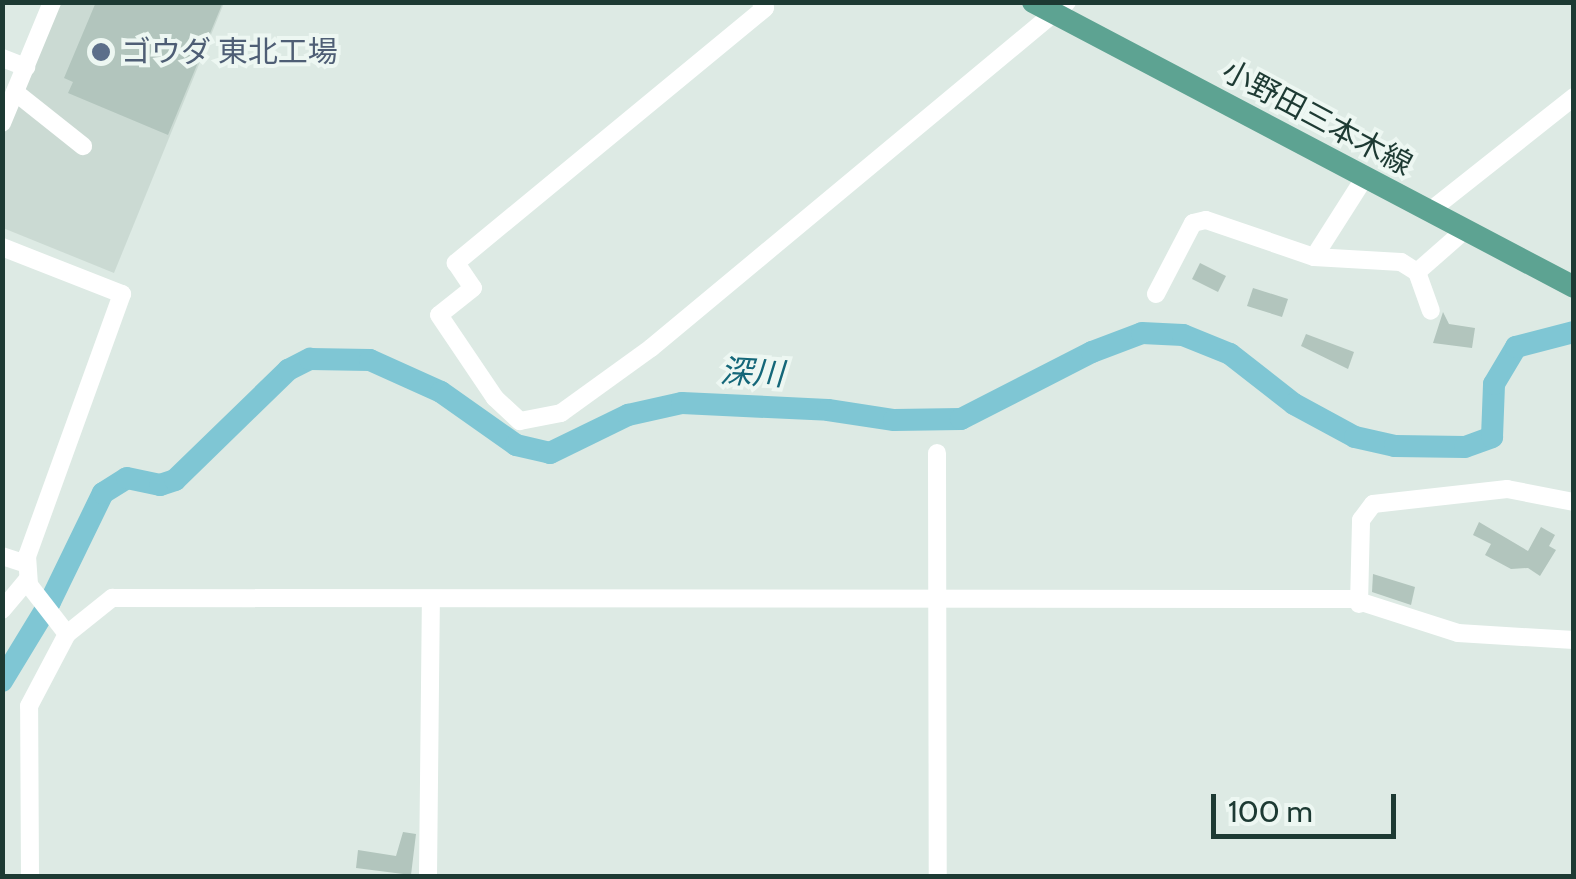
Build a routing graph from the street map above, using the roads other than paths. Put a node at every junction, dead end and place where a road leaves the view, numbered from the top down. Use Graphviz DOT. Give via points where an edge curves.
graph roads {
  1 [pos="52,2"];
  2 [pos="761,2"];
  3 [pos="1051,6"];
  4 [pos="2,58"];
  5 [pos="26,67"];
  6 [pos="15,92"];
  7 [pos="1574,97"];
  8 [pos="2,123"];
  9 [pos="83,146"];
  10 [pos="1365,177"];
  11 [pos="1430,211"];
  12 [pos="1464,230"];
  13 [pos="2,247"];
  14 [pos="1314,258"];
  15 [pos="1417,272"];
  16 [pos="1574,287"];
  17 [pos="1156,294"];
  18 [pos="1431,311"];
  19 [pos="937,453"];
  20 [pos="1574,502"];
  21 [pos="2,556"];
  22 [pos="28,576"];
  23 [pos="431,602"];
  24 [pos="939,604"];
  25 [pos="1359,604"];
  26 [pos="2,610"];
  27 [pos="67,634"];
  28 [pos="1574,640"];
  29 [pos="30,876"];
  30 [pos="428,876"];
  31 [pos="938,876"];
  1 -- 5 [label="street"];
  2 -- 3 [label="street" via="765,8 456,263 474,288 439,315 495,398 520,421 561,413 651,348"];
  3 -- 10 [label="main road, 小野田三本木線"];
  4 -- 5 [label="street"];
  5 -- 6 [label="street"];
  6 -- 8 [label="street"];
  6 -- 9 [label="street"];
  7 -- 11 [label="street"];
  10 -- 11 [label="main road, 小野田三本木線"];
  10 -- 14 [label="street"];
  11 -- 12 [label="main road, 小野田三本木線"];
  12 -- 15 [label="street"];
  12 -- 16 [label="main road, 小野田三本木線"];
  13 -- 22 [label="street" via="122,294 37,517"];
  14 -- 15 [label="street" via="1389,258"];
  14 -- 17 [label="street" via="1206,220 1194,224"];
  15 -- 18 [label="street"];
  19 -- 24 [label="street"];
  20 -- 25 [label="street" via="1506,489 1373,504 1361,520"];
  21 -- 22 [label="street"];
  22 -- 26 [label="street"];
  22 -- 27 [label="street"];
  23 -- 24 [label="street"];
  23 -- 27 [label="street" via="120,597"];
  23 -- 30 [label="street"];
  24 -- 25 [label="street"];
  24 -- 31 [label="street"];
  25 -- 28 [label="street" via="1458,633"];
  27 -- 29 [label="street" via="29,706"];
}
